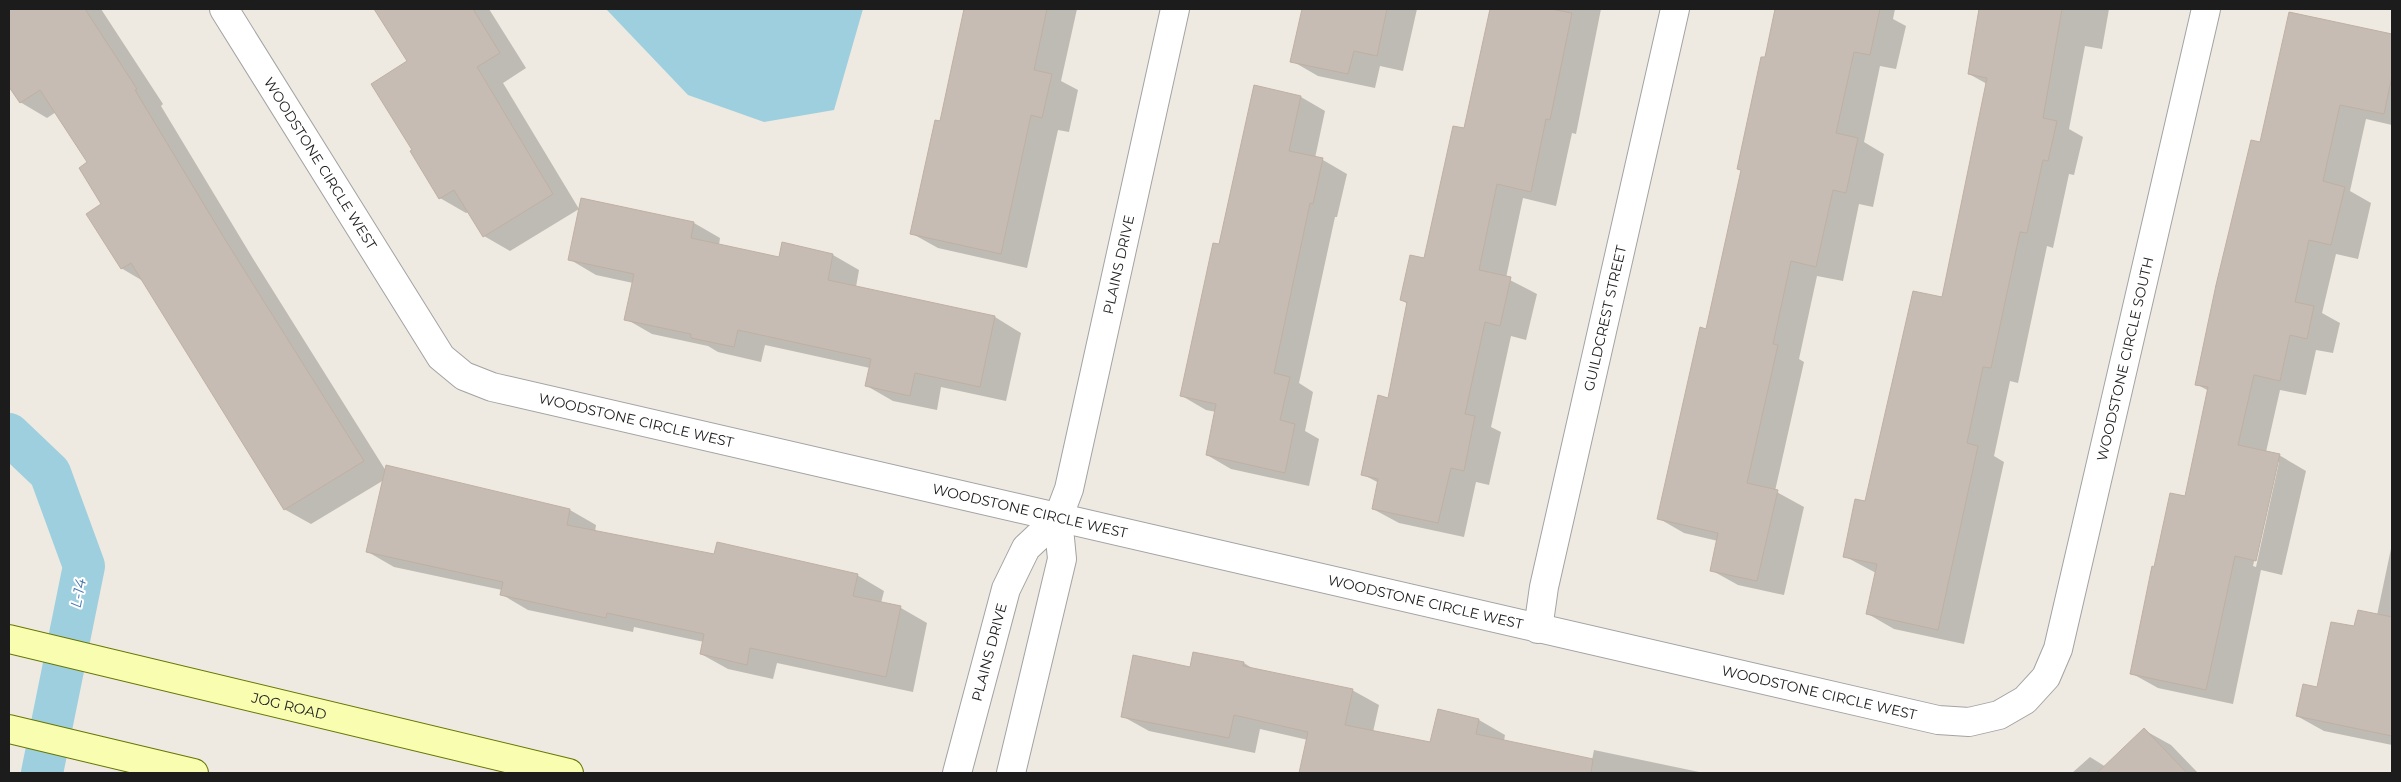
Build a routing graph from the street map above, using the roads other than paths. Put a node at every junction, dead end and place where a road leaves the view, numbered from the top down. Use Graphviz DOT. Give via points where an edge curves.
graph roads {
  1 [pos="224,9"];
  2 [pos="1175,9"];
  3 [pos="1675,9"];
  4 [pos="2206,9"];
  5 [pos="1058,518"];
  6 [pos="1538,629"];
  7 [pos="9,639"];
  8 [pos="2025,700"];
  9 [pos="9,729"];
  10 [pos="194,773"];
  11 [pos="569,773"];
  12 [pos="957,773"];
  13 [pos="1010,773"];
  1 -- 5 [label="street, WOODSTONE CIRCLE WEST" via="441,358 464,376 492,387"];
  2 -- 5 [label="street, PLAINS DRIVE" via="1069,489"];
  3 -- 6 [label="street, GUILDCREST STREET" via="1544,587"];
  4 -- 8 [label="street, WOODSTONE CIRCLE SOUTH" via="2058,649 2046,677"];
  5 -- 6 [label="street, WOODSTONE CIRCLE WEST"];
  5 -- 12 [label="street, PLAINS DRIVE" via="1026,548 1006,589"];
  5 -- 13 [label="street, PLAINS DRIVE" via="1062,559"];
  6 -- 8 [label="street, WOODSTONE CIRCLE WEST" via="1938,720 1969,722 1999,715"];
  7 -- 11 [label="main road, JOG ROAD"];
  9 -- 10 [label="main road"];
}
